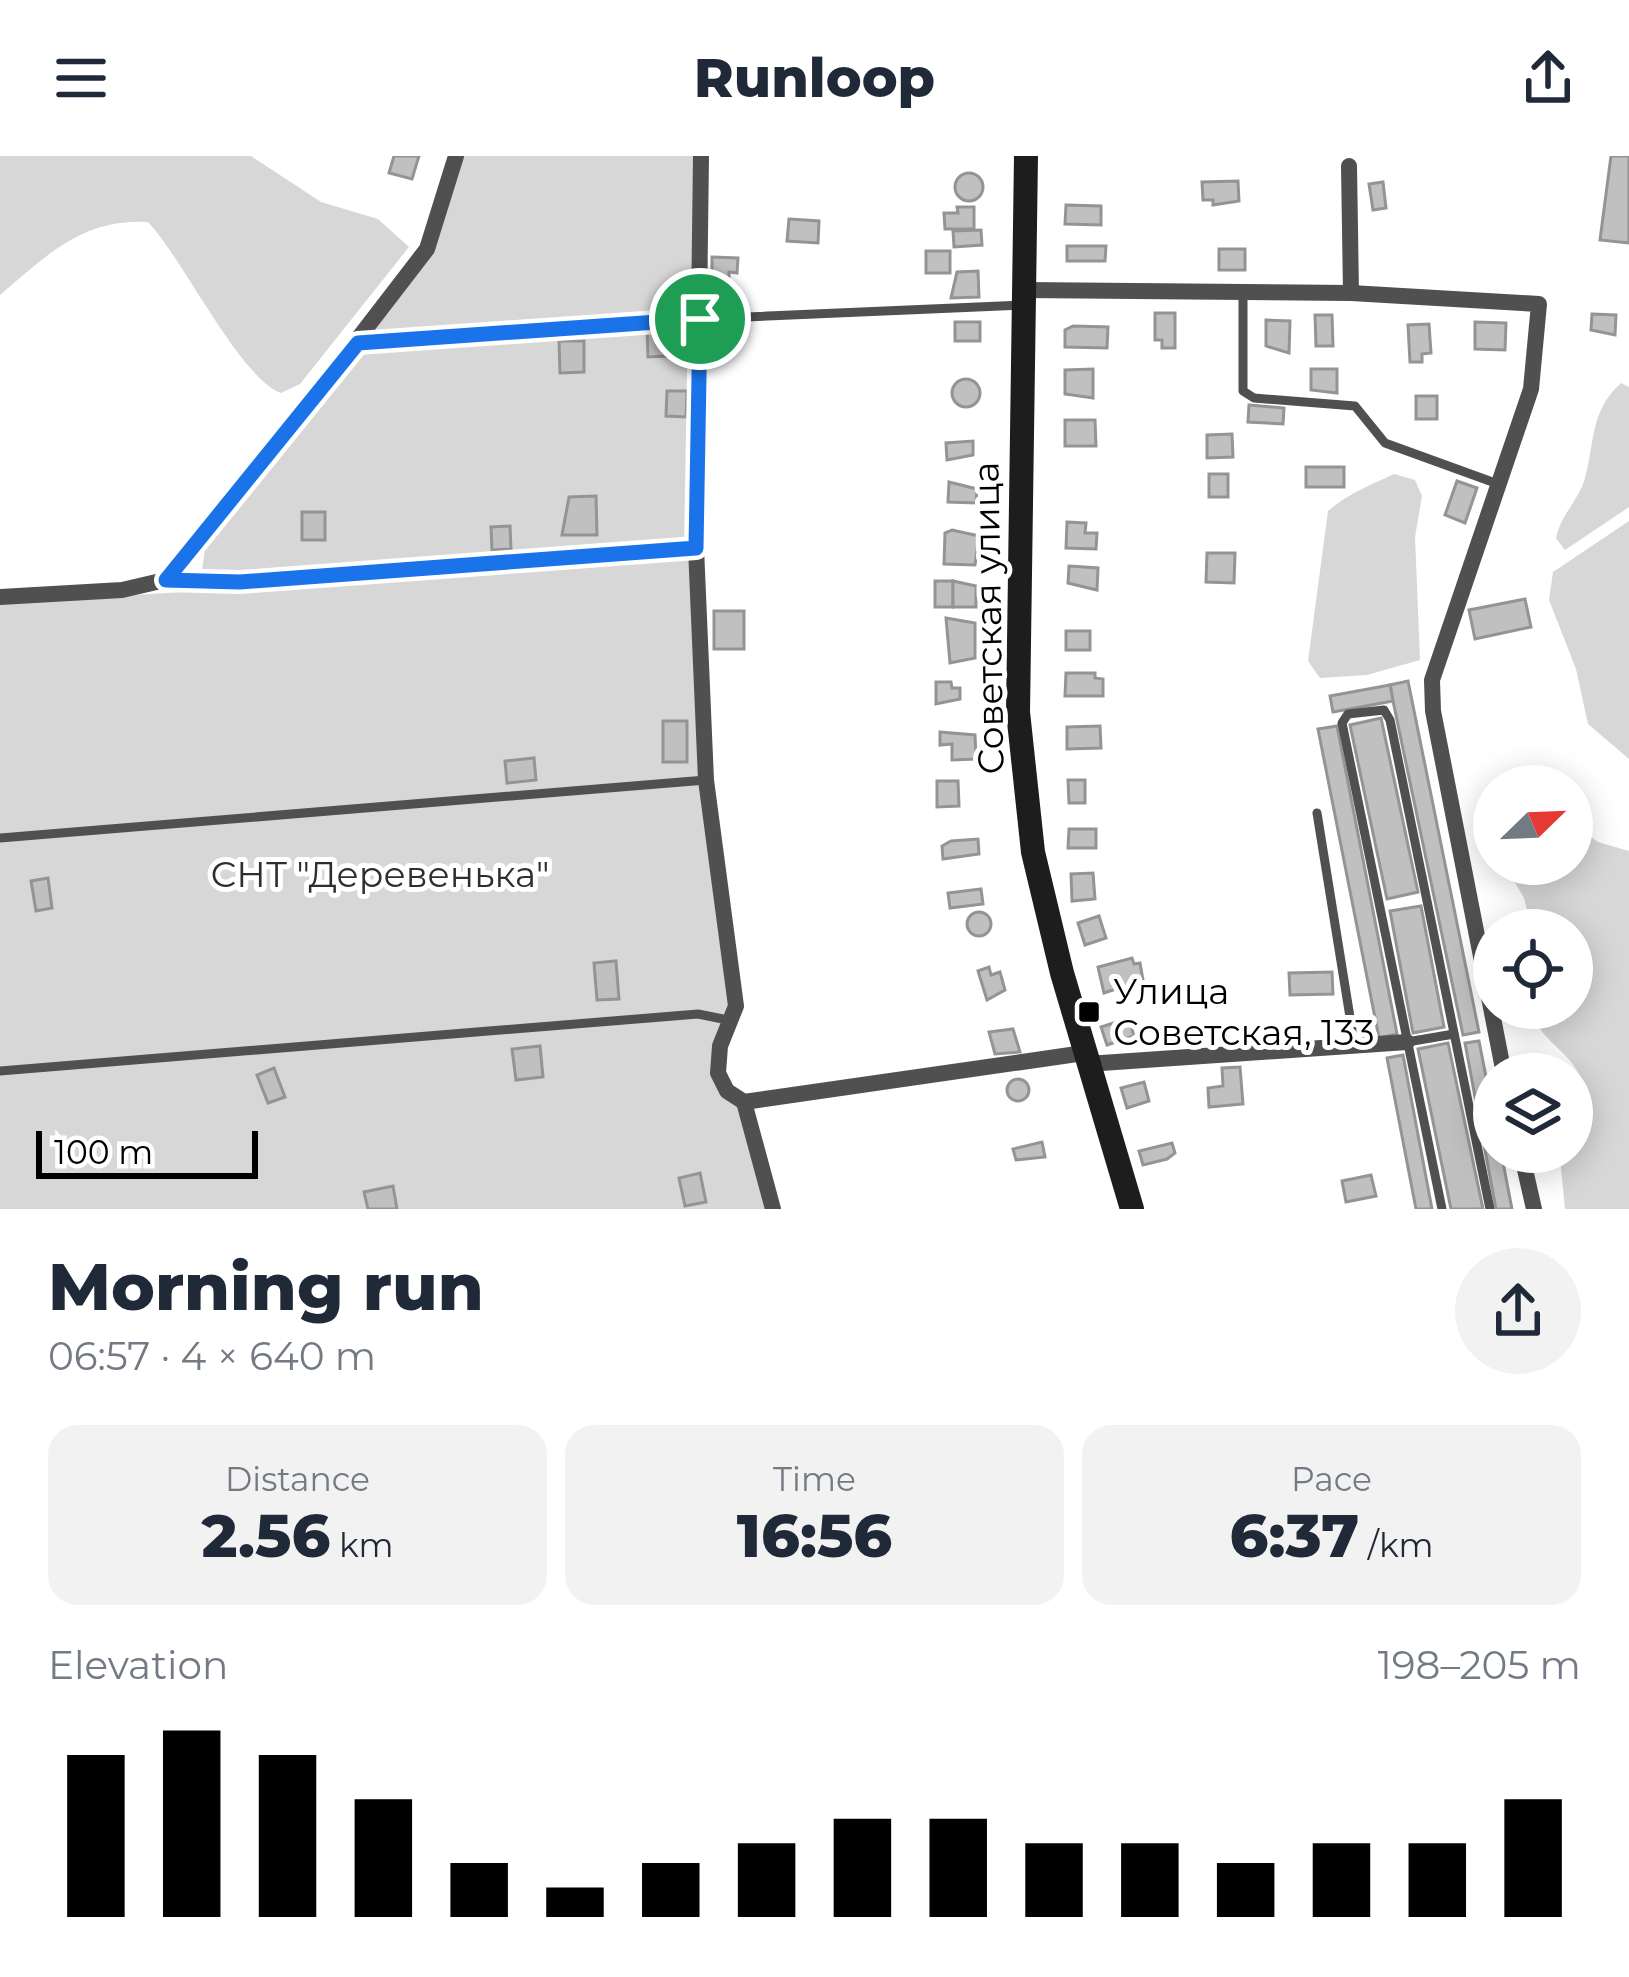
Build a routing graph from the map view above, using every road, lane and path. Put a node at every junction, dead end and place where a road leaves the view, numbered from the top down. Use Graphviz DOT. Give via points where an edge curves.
graph roads {
  1 [pos="457,156"];
  2 [pos="701,156"];
  3 [pos="1026,156"];
  4 [pos="1349,166"];
  5 [pos="1244,292"];
  6 [pos="1351,293"];
  7 [pos="1023,297"];
  8 [pos="700,319"];
  9 [pos="358,343"];
  10 [pos="1498,484"];
  11 [pos="696,548"];
  12 [pos="166,580"];
  13 [pos="0,597"];
  14 [pos="706,780"];
  15 [pos="1317,813"];
  16 [pos="0,838"];
  17 [pos="728,1020"];
  18 [pos="1454,1034"];
  19 [pos="1407,1042"];
  20 [pos="1355,1048"];
  21 [pos="1500,1053"];
  22 [pos="1086,1059"];
  23 [pos="0,1071"];
  24 [pos="744,1102"];
  25 [pos="1526,1173"];
  26 [pos="773,1209"];
  27 [pos="1132,1209"];
  28 [pos="1442,1209"];
  29 [pos="1490,1209"];
  30 [pos="1534,1209"];
  1 -- 9 [label="street" via="427,249"];
  2 -- 8 [label="street"];
  3 -- 7 [label="street, Советская улица"];
  4 -- 6 [label="street"];
  5 -- 6 [label="street"];
  5 -- 7 [label="street"];
  5 -- 10 [label="lane" via="1243,391 1354,406 1385,442"];
  6 -- 10 [label="street" via="1539,304 1531,389"];
  7 -- 8 [label="lane"];
  7 -- 22 [label="street, Советская улица" via="1018,712 1033,852"];
  8 -- 9 [label="lane"];
  8 -- 11 [label="street"];
  9 -- 12 [label="street"];
  10 -- 21 [label="street" via="1432,680"];
  11 -- 12 [label="lane" via="240,582"];
  11 -- 14 [label="street"];
  12 -- 13 [label="street"];
  14 -- 16 [label="lane"];
  14 -- 17 [label="street" via="736,1006"];
  15 -- 20 [label="lane"];
  17 -- 23 [label="lane" via="698,1014"];
  17 -- 24 [label="street" via="718,1073"];
  18 -- 19 [label="lane"];
  18 -- 19 [label="lane" via="1390,720 1369,708 1342,723"];
  18 -- 29 [label="lane"];
  19 -- 20 [label="street"];
  19 -- 28 [label="lane"];
  20 -- 22 [label="street"];
  22 -- 24 [label="street"];
  22 -- 27 [label="street, Советская улица"];
  24 -- 26 [label="street"];
  25 -- 30 [label="street"];
}
